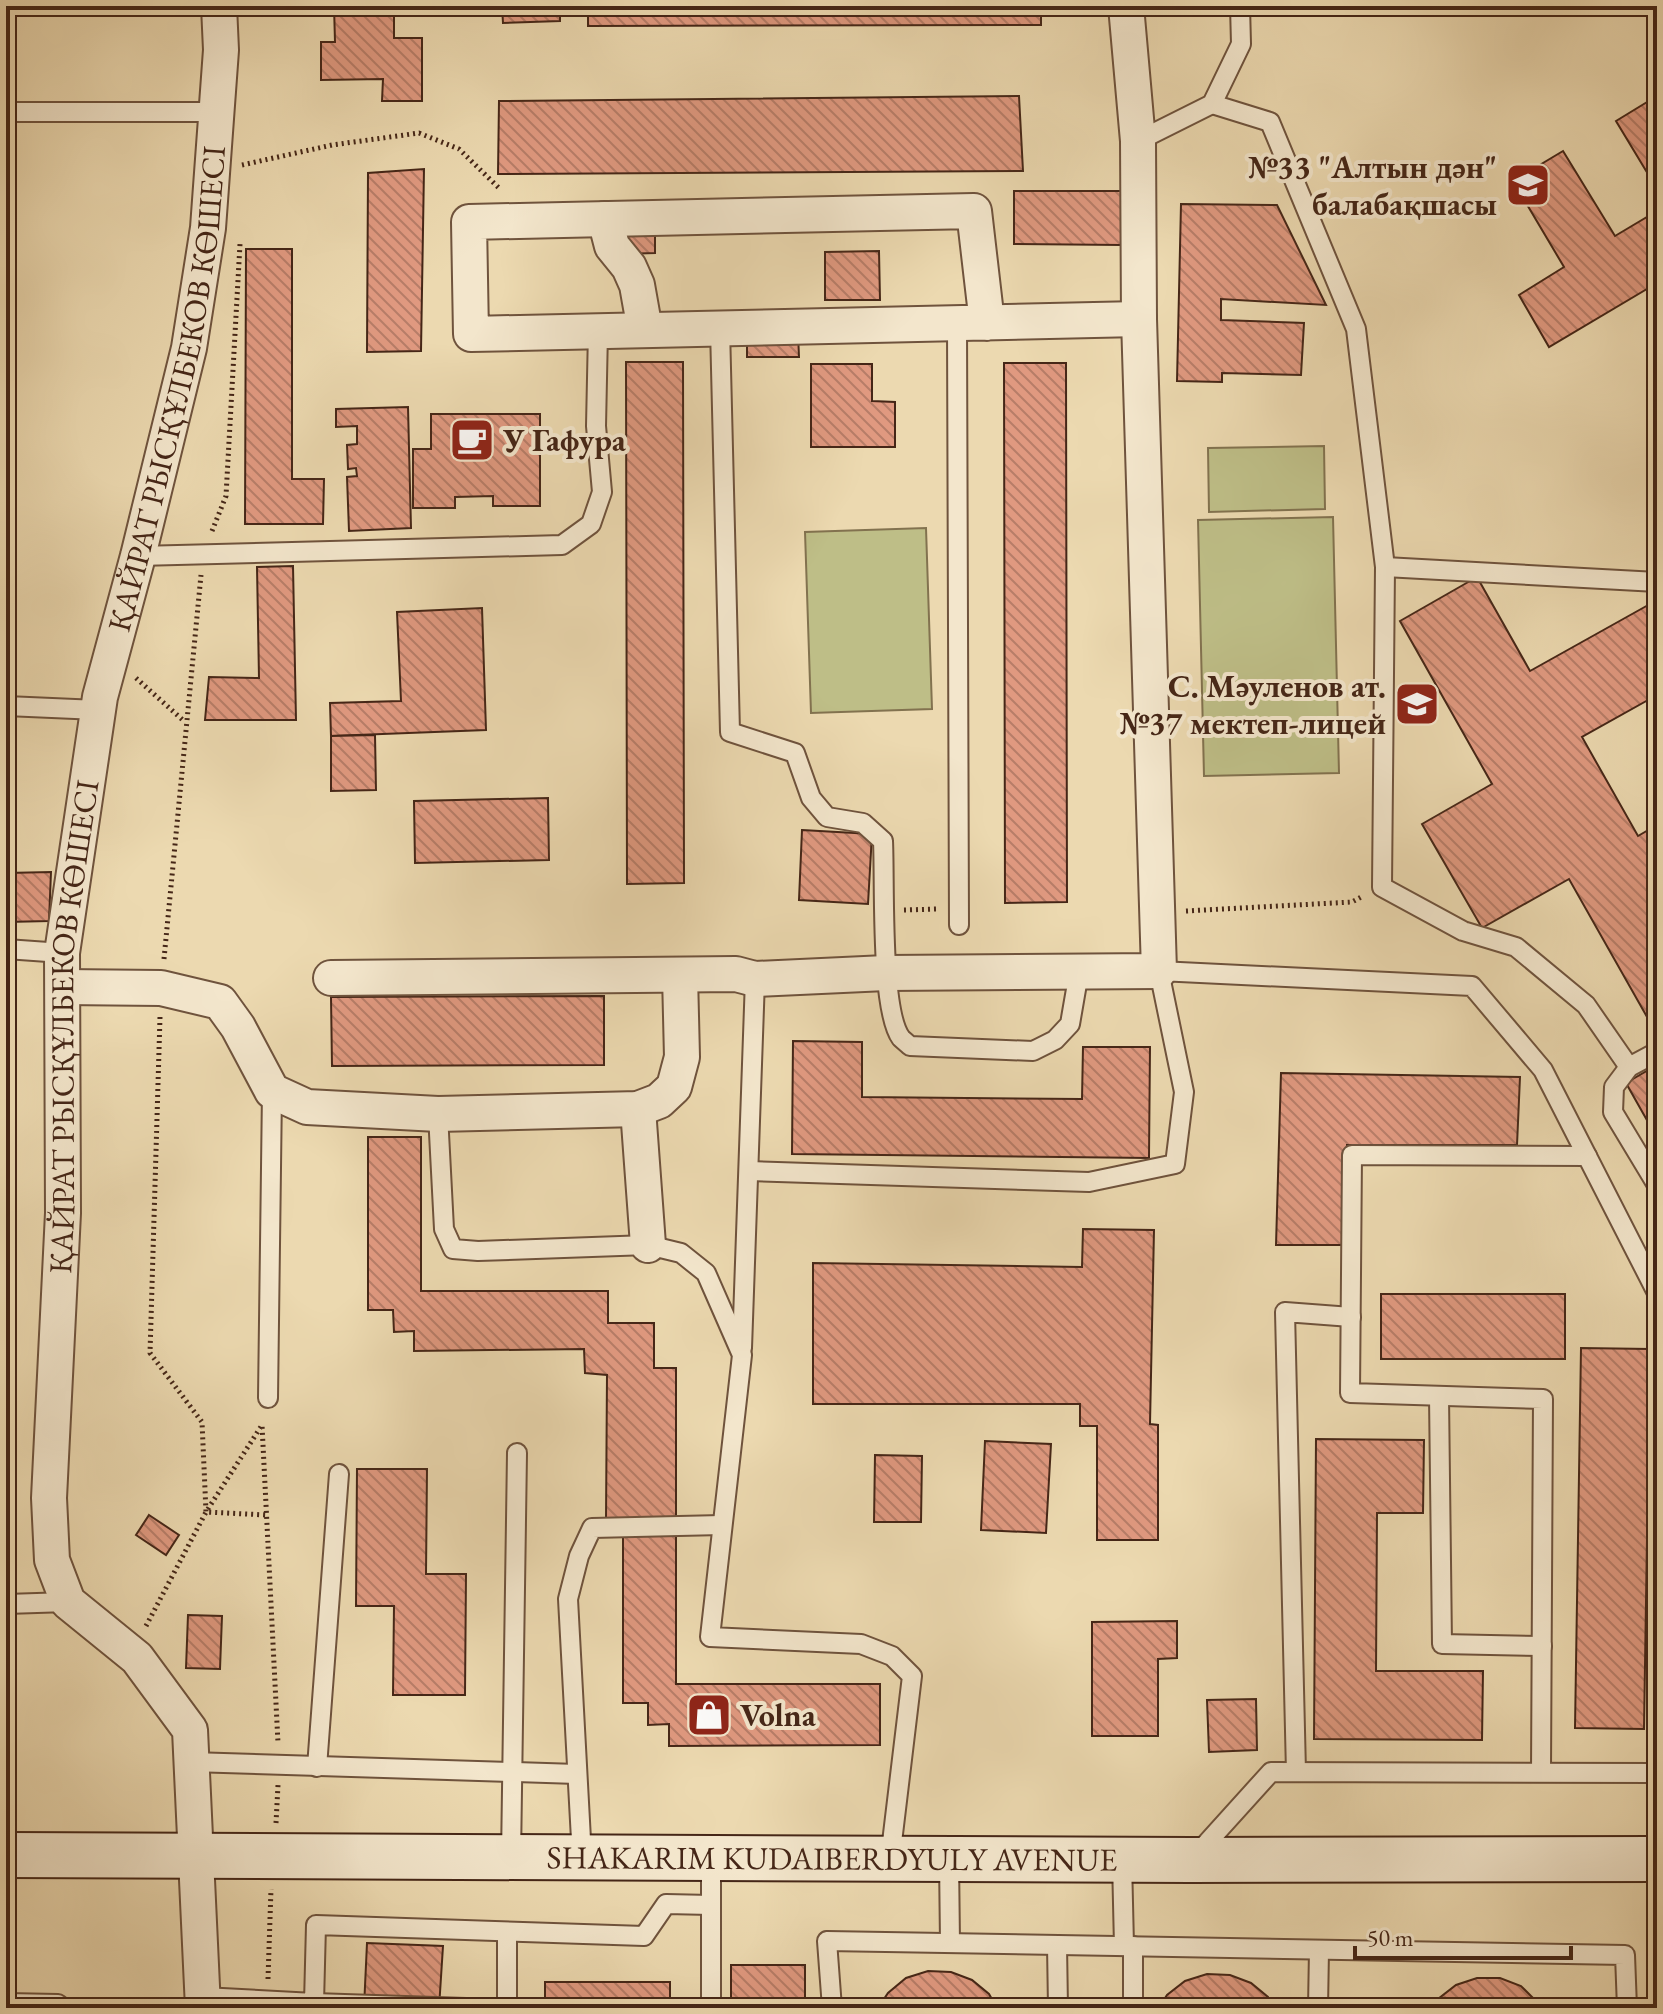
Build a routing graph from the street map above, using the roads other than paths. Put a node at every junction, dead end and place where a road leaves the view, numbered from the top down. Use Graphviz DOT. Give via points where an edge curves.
graph roads {
  1 [pos="219,6"];
  2 [pos="1126,6"];
  3 [pos="1240,6"];
  4 [pos="1212,104"];
  5 [pos="6,112"];
  6 [pos="217,112"];
  7 [pos="1138,141"];
  8 [pos="605,219"];
  9 [pos="1139,319"];
  10 [pos="972,323"];
  11 [pos="720,328"];
  12 [pos="645,330"];
  13 [pos="598,331"];
  14 [pos="138,556"];
  15 [pos="1385,567"];
  16 [pos="1657,582"];
  17 [pos="6,706"];
  18 [pos="98,710"];
  19 [pos="959,916"];
  20 [pos="6,949"];
  21 [pos="62,953"];
  22 [pos="1159,971"];
  23 [pos="1079,972"];
  24 [pos="886,973"];
  25 [pos="680,975"];
  26 [pos="331,978"];
  27 [pos="755,979"];
  28 [pos="63,987"];
  29 [pos="1657,1052"];
  30 [pos="1629,1067"];
  31 [pos="272,1091"];
  32 [pos="638,1109"];
  33 [pos="438,1114"];
  34 [pos="1587,1156"];
  35 [pos="749,1171"];
  36 [pos="1657,1185"];
  37 [pos="648,1245"];
  38 [pos="1657,1293"];
  39 [pos="1351,1317"];
  40 [pos="742,1355"];
  41 [pos="1439,1396"];
  42 [pos="268,1398"];
  43 [pos="517,1453"];
  44 [pos="339,1474"];
  45 [pos="722,1525"];
  46 [pos="68,1602"];
  47 [pos="6,1604"];
  48 [pos="1542,1646"];
  49 [pos="191,1762"];
  50 [pos="317,1767"];
  51 [pos="1296,1772"];
  52 [pos="1541,1772"];
  53 [pos="1657,1773"];
  54 [pos="512,1774"];
  55 [pos="577,1774"];
  56 [pos="6,1855"];
  57 [pos="194,1856"];
  58 [pos="511,1857"];
  59 [pos="582,1858"];
  60 [pos="711,1858"];
  61 [pos="890,1859"];
  62 [pos="949,1859"];
  63 [pos="1657,1859"];
  64 [pos="1122,1860"];
  65 [pos="1191,1860"];
  66 [pos="711,1905"];
  67 [pos="507,1932"];
  68 [pos="950,1943"];
  69 [pos="1057,1945"];
  70 [pos="1128,1946"];
  71 [pos="1319,1950"];
  72 [pos="6,2003"];
  73 [pos="203,2003"];
  74 [pos="314,2003"];
  75 [pos="60,2007"];
  76 [pos="466,2008"];
  77 [pos="507,2008"];
  78 [pos="711,2008"];
  79 [pos="832,2008"];
  80 [pos="1058,2008"];
  81 [pos="1133,2008"];
  82 [pos="1318,2008"];
  83 [pos="1627,2008"];
  1 -- 6 [label="street, ҚАЙРАТ РЫСҚҰЛБЕКОВ КӨШЕСІ"];
  2 -- 7 [label="street"];
  3 -- 4 [label="lane" via="1241,44"];
  4 -- 7 [label="lane"];
  4 -- 15 [label="lane" via="1270,122 1356,329"];
  5 -- 6 [label="lane"];
  6 -- 14 [label="street, ҚАЙРАТ РЫСҚҰЛБЕКОВ КӨШЕСІ" via="232,171 208,228 189,348"];
  7 -- 9 [label="street"];
  8 -- 10 [label="street" via="974,211"];
  8 -- 12 [label="street" via="612,246 637,285"];
  8 -- 13 [label="street" via="469,222 471,334"];
  9 -- 10 [label="street"];
  9 -- 22 [label="street"];
  10 -- 11 [label="street"];
  10 -- 19 [label="lane"];
  11 -- 12 [label="street"];
  11 -- 24 [label="lane" via="730,732 795,753 811,798 827,817 863,823 883,841"];
  12 -- 13 [label="street"];
  13 -- 14 [label="lane" via="596,426 602,492 591,524 562,545"];
  14 -- 18 [label="street, ҚАЙРАТ РЫСҚҰЛБЕКОВ КӨШЕСІ"];
  15 -- 16 [label="lane"];
  15 -- 30 [label="lane" via="1382,887 1463,931 1516,947 1586,1005"];
  17 -- 18 [label="lane"];
  18 -- 21 [label="street, ҚАЙРАТ РЫСҚҰЛБЕКОВ КӨШЕСІ"];
  20 -- 21 [label="lane"];
  21 -- 28 [label="street, ҚАЙРАТ РЫСҚҰЛБЕКОВ КӨШЕСІ"];
  22 -- 23 [label="street"];
  22 -- 34 [label="lane" via="1472,986 1543,1070"];
  22 -- 35 [label="lane" via="1184,1092 1175,1164 1089,1182"];
  23 -- 24 [label="street"];
  23 -- 24 [label="lane" via="1070,1024 1055,1040 1033,1051 910,1046 896,1028"];
  24 -- 27 [label="street"];
  25 -- 26 [label="street"];
  25 -- 27 [label="street"];
  25 -- 32 [label="street" via="682,1057 674,1087 659,1101"];
  27 -- 35 [label="lane"];
  28 -- 31 [label="street" via="161,988 220,1002"];
  28 -- 46 [label="street, ҚАЙРАТ РЫСҚҰЛБЕКОВ КӨШЕСІ" via="63,1213 49,1498 52,1560"];
  29 -- 30 [label="lane"];
  30 -- 36 [label="lane" via="1614,1087 1613,1112"];
  31 -- 33 [label="street" via="307,1107"];
  31 -- 42 [label="lane"];
  32 -- 33 [label="street"];
  32 -- 37 [label="street"];
  33 -- 37 [label="lane" via="444,1229 453,1249"];
  34 -- 38 [label="lane"];
  34 -- 39 [label="lane" via="1352,1155"];
  35 -- 40 [label="lane"];
  37 -- 40 [label="lane" via="681,1253 706,1273"];
  39 -- 41 [label="lane" via="1350,1393"];
  39 -- 51 [label="lane" via="1285,1312"];
  40 -- 45 [label="lane"];
  41 -- 48 [label="lane" via="1442,1644"];
  41 -- 48 [label="lane" via="1543,1399"];
  43 -- 54 [label="lane"];
  44 -- 50 [label="lane"];
  45 -- 55 [label="lane" via="592,1528 568,1599"];
  45 -- 61 [label="lane" via="710,1637 861,1644 892,1656 912,1676"];
  46 -- 47 [label="lane"];
  46 -- 49 [label="street" via="137,1658 190,1730"];
  48 -- 52 [label="lane"];
  49 -- 50 [label="lane"];
  49 -- 57 [label="street"];
  50 -- 54 [label="lane"];
  51 -- 52 [label="lane"];
  51 -- 65 [label="lane" via="1271,1772"];
  52 -- 53 [label="lane"];
  54 -- 55 [label="lane"];
  54 -- 58 [label="lane"];
  55 -- 59 [label="lane"];
  56 -- 57 [label="main road, SHAKARIM KUDAIBERDYULY AVENUE"];
  57 -- 58 [label="main road, SHAKARIM KUDAIBERDYULY AVENUE"];
  57 -- 73 [label="street"];
  58 -- 59 [label="main road, SHAKARIM KUDAIBERDYULY AVENUE"];
  59 -- 60 [label="main road, SHAKARIM KUDAIBERDYULY AVENUE"];
  60 -- 61 [label="main road, SHAKARIM KUDAIBERDYULY AVENUE"];
  60 -- 66 [label="lane"];
  61 -- 62 [label="main road, SHAKARIM KUDAIBERDYULY AVENUE"];
  62 -- 64 [label="main road, SHAKARIM KUDAIBERDYULY AVENUE"];
  62 -- 68 [label="lane"];
  63 -- 65 [label="main road, SHAKARIM KUDAIBERDYULY AVENUE"];
  64 -- 65 [label="main road, SHAKARIM KUDAIBERDYULY AVENUE"];
  64 -- 70 [label="lane"];
  66 -- 67 [label="lane" via="666,1904 644,1936"];
  66 -- 78 [label="lane"];
  67 -- 74 [label="lane" via="316,1925"];
  67 -- 77 [label="lane"];
  68 -- 69 [label="lane"];
  68 -- 79 [label="lane" via="827,1941"];
  69 -- 70 [label="lane"];
  69 -- 80 [label="lane"];
  70 -- 71 [label="lane"];
  70 -- 81 [label="lane"];
  71 -- 82 [label="lane"];
  71 -- 83 [label="lane" via="1625,1955"];
  72 -- 75 [label="lane"];
  73 -- 74 [label="lane"];
  74 -- 76 [label="lane"];
}
